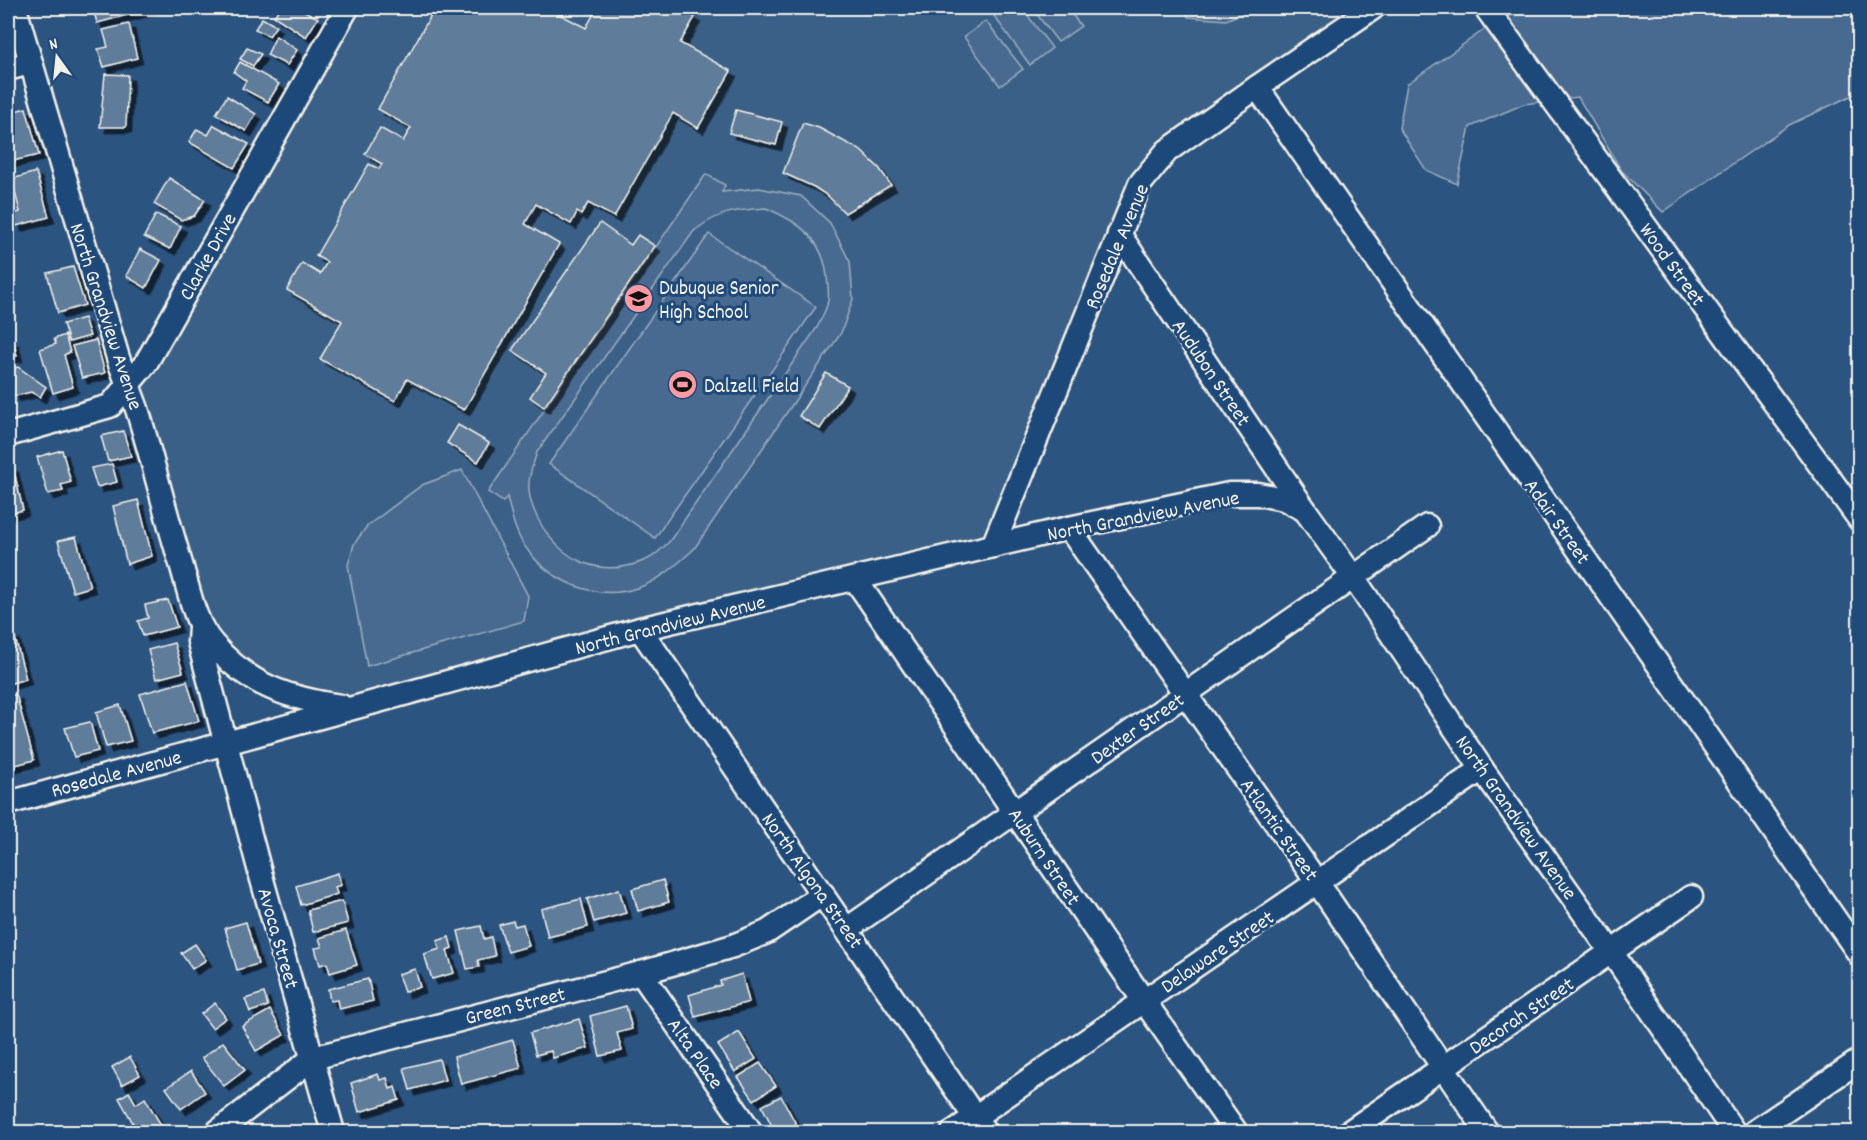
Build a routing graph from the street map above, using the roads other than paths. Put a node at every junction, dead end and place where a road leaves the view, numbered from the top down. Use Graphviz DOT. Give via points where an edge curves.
graph roads {
  1 [pos="15,8"];
  2 [pos="347,8"];
  3 [pos="1373,8"];
  4 [pos="1486,8"];
  5 [pos="30,63"];
  6 [pos="8,69"];
  7 [pos="1257,87"];
  8 [pos="1119,234"];
  9 [pos="128,387"];
  10 [pos="8,435"];
  11 [pos="1305,510"];
  12 [pos="1860,520"];
  13 [pos="1427,526"];
  14 [pos="1069,528"];
  15 [pos="993,546"];
  16 [pos="1353,577"];
  17 [pos="855,579"];
  18 [pos="200,625"];
  19 [pos="640,629"];
  20 [pos="1185,694"];
  21 [pos="351,707"];
  22 [pos="225,743"];
  23 [pos="1482,769"];
  24 [pos="8,803"];
  25 [pos="1015,813"];
  26 [pos="1317,882"];
  27 [pos="823,894"];
  28 [pos="1691,897"];
  29 [pos="848,929"];
  30 [pos="1612,953"];
  31 [pos="1860,955"];
  32 [pos="641,973"];
  33 [pos="1144,1001"];
  34 [pos="313,1058"];
  35 [pos="1860,1059"];
  36 [pos="1444,1068"];
  37 [pos="980,1125"];
  38 [pos="217,1132"];
  39 [pos="333,1132"];
  40 [pos="751,1132"];
  41 [pos="953,1132"];
  42 [pos="1236,1132"];
  43 [pos="1349,1132"];
  44 [pos="1488,1132"];
  45 [pos="1734,1132"];
  46 [pos="1754,1132"];
  1 -- 5 [label="street, North Grandview Avenue"];
  2 -- 9 [label="street, Clarke Drive" via="146,363"];
  3 -- 7 [label="street, Rosedale Avenue"];
  4 -- 12 [label="street, Wood Street"];
  5 -- 6 [label="street"];
  5 -- 9 [label="street, North Grandview Avenue"];
  7 -- 8 [label="street, Rosedale Avenue" via="1167,151 1140,184"];
  7 -- 31 [label="street, Adair Street"];
  8 -- 11 [label="street, Audubon Street"];
  8 -- 15 [label="street, Rosedale Avenue"];
  9 -- 10 [label="street, Clarke Drive" via="110,406"];
  9 -- 18 [label="street, North Grandview Avenue"];
  11 -- 14 [label="street, North Grandview Avenue" via="1284,499 1229,494"];
  11 -- 16 [label="street, North Grandview Avenue"];
  13 -- 16 [label="street, Dexter Street"];
  14 -- 15 [label="street, North Grandview Avenue"];
  14 -- 20 [label="street, Atlantic Street"];
  15 -- 17 [label="street, North Grandview Avenue"];
  16 -- 20 [label="street, Dexter Street"];
  16 -- 23 [label="street, North Grandview Avenue"];
  17 -- 19 [label="street, North Grandview Avenue"];
  17 -- 25 [label="street, Auburn Street"];
  18 -- 21 [label="street, North Grandview Avenue" via="211,643 236,668 262,685 305,701"];
  18 -- 22 [label="street, North Grandview Avenue" via="199,642"];
  19 -- 21 [label="street, North Grandview Avenue"];
  19 -- 27 [label="street, North Algona Street"];
  20 -- 25 [label="street, Dexter Street"];
  20 -- 26 [label="street, Atlantic Street"];
  21 -- 22 [label="street, North Grandview Avenue"];
  22 -- 24 [label="street, Rosedale Avenue"];
  22 -- 34 [label="street, Avoca Street"];
  23 -- 26 [label="street, Delaware Street"];
  23 -- 30 [label="street, North Grandview Avenue"];
  25 -- 29 [label="street, Dexter Street"];
  25 -- 33 [label="street, Auburn Street"];
  26 -- 33 [label="street, Delaware Street"];
  26 -- 36 [label="street, Atlantic Street"];
  27 -- 29 [label="street, North Algona Street"];
  27 -- 32 [label="street, Green Street" via="768,932"];
  28 -- 30 [label="street, Decorah Street"];
  29 -- 37 [label="street, North Algona Street"];
  30 -- 36 [label="street, Decorah Street"];
  30 -- 45 [label="street, North Grandview Avenue"];
  32 -- 34 [label="street, Green Street"];
  32 -- 40 [label="street, Alta Place"];
  33 -- 37 [label="street, Delaware Street"];
  33 -- 42 [label="street, Auburn Street"];
  34 -- 38 [label="street, Green Street"];
  34 -- 39 [label="street, Avoca Street"];
  35 -- 46 [label="street"];
  36 -- 43 [label="street, Decorah Street"];
  36 -- 44 [label="street, Atlantic Street"];
  37 -- 41 [label="street, Delaware Street"];
}
